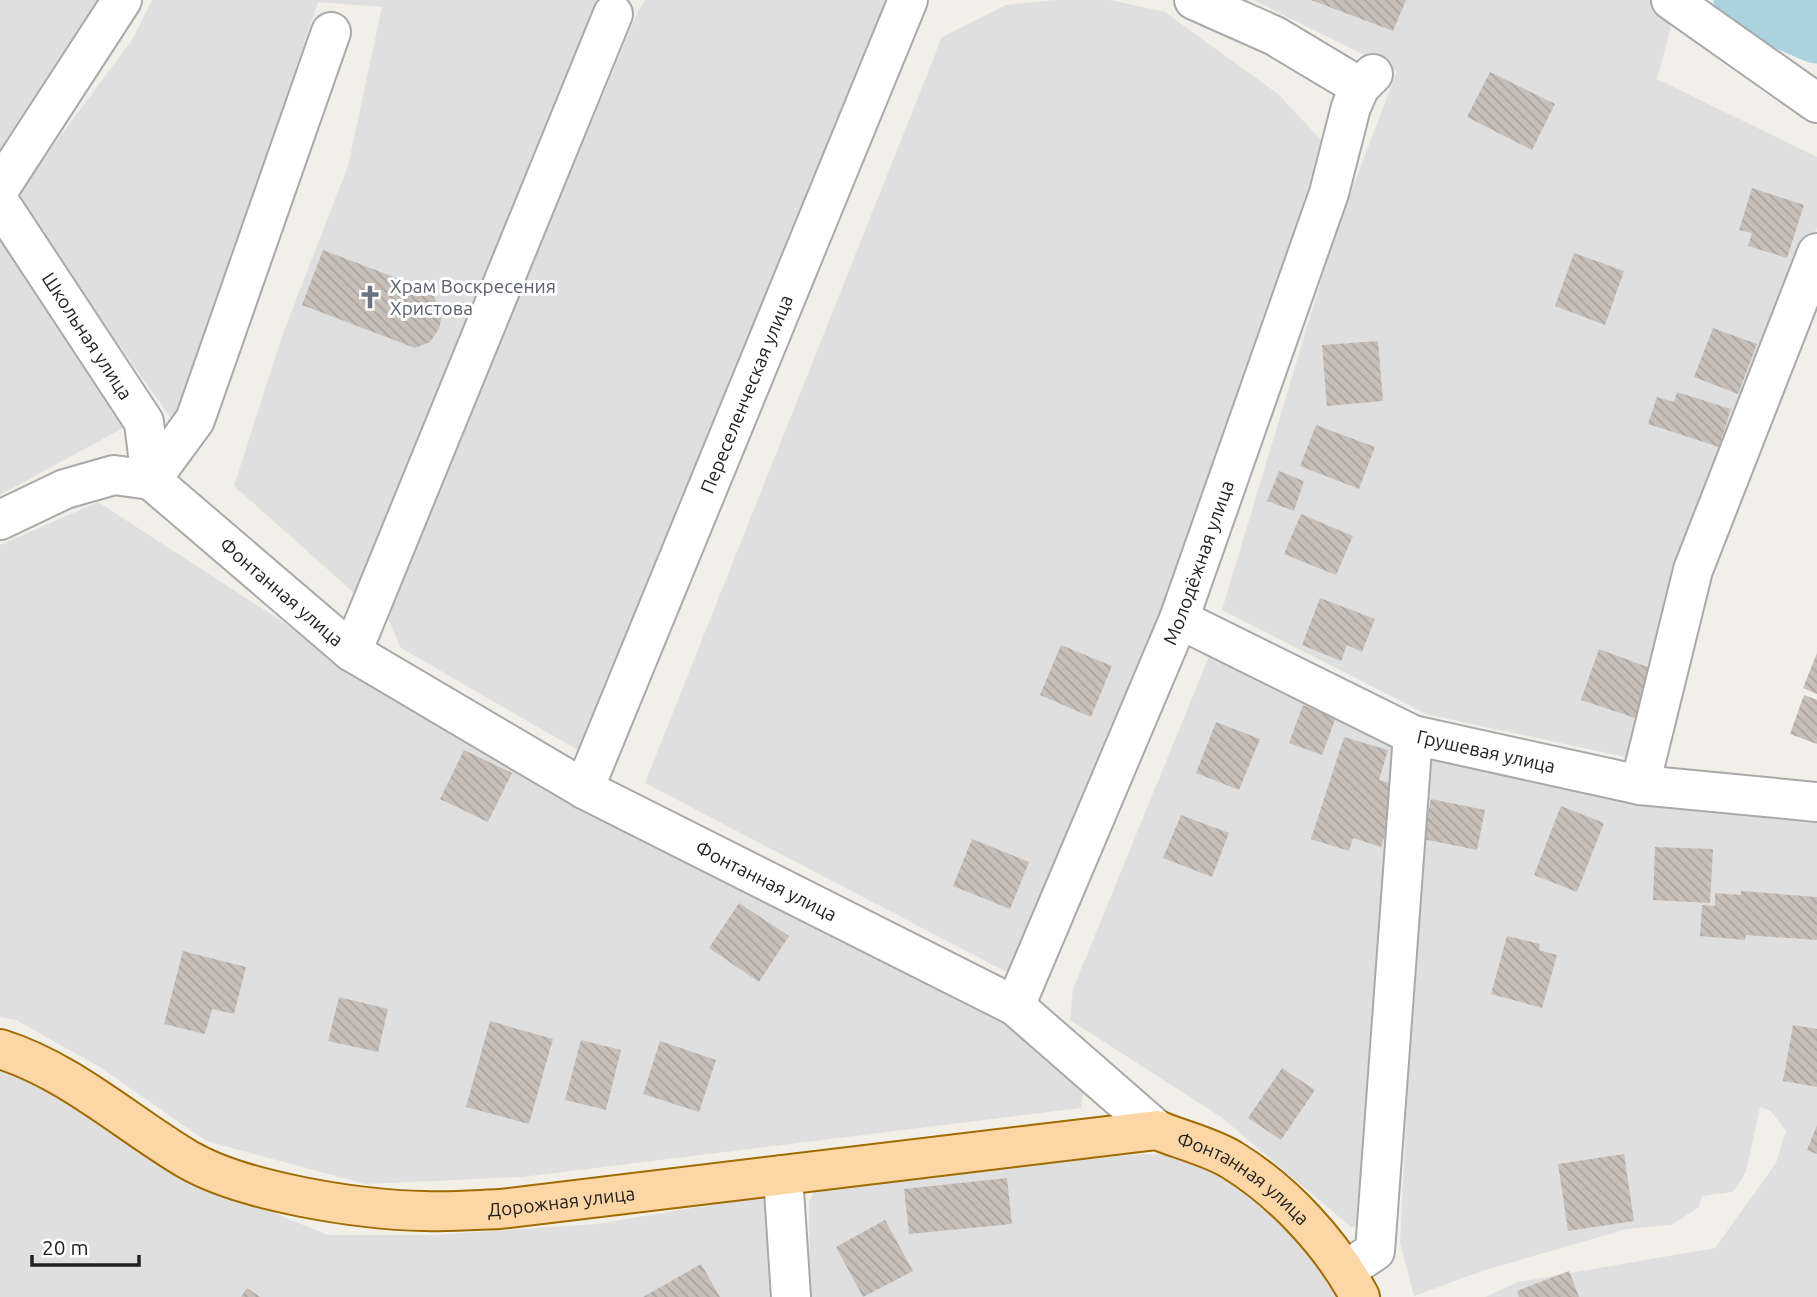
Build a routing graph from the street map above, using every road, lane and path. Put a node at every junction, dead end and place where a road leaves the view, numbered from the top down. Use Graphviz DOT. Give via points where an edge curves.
graph roads {
  1 [pos="122,0"];
  2 [pos="908,0"];
  3 [pos="1194,0"];
  4 [pos="1671,0"];
  5 [pos="613,14"];
  6 [pos="331,32"];
  7 [pos="1817,103"];
  8 [pos="0,188"];
  9 [pos="0,203"];
  10 [pos="1817,253"];
  11 [pos="151,480"];
  12 [pos="0,520"];
  13 [pos="1179,619"];
  14 [pos="352,652"];
  15 [pos="1413,735"];
  16 [pos="1640,785"];
  17 [pos="584,789"];
  18 [pos="1817,802"];
  19 [pos="1015,1006"];
  20 [pos="0,1049"];
  21 [pos="1157,1130"];
  22 [pos="783,1175"];
  23 [pos="1353,1283"];
  24 [pos="791,1297"];
  1 -- 8 [label="street"];
  2 -- 17 [label="street, Переселенческая улица"];
  3 -- 13 [label="street, Молодёжная улица" via="1275,36 1361,90"];
  4 -- 7 [label="street"];
  5 -- 14 [label="street"];
  6 -- 11 [label="street" via="195,420"];
  9 -- 11 [label="street, Школьная улица" via="144,422"];
  10 -- 16 [label="street" via="1693,570"];
  11 -- 12 [label="street" via="114,475 65,489"];
  11 -- 14 [label="street, Фонтанная улица"];
  13 -- 15 [label="street, Грушевая улица"];
  13 -- 19 [label="street, Молодёжная улица"];
  14 -- 17 [label="street, Фонтанная улица"];
  15 -- 16 [label="street, Грушевая улица"];
  15 -- 23 [label="street" via="1375,1251"];
  16 -- 18 [label="street, Грушевая улица"];
  17 -- 19 [label="street, Фонтанная улица"];
  19 -- 21 [label="street, Фонтанная улица"];
  20 -- 22 [label="main road, Дорожная улица" via="64,1077 190,1161 251,1185 346,1203 425,1212 499,1209"];
  21 -- 22 [label="main road, Дорожная улица"];
  21 -- 23 [label="main road, Фонтанная улица" via="1231,1160 1287,1203"];
  22 -- 24 [label="street"];
}
